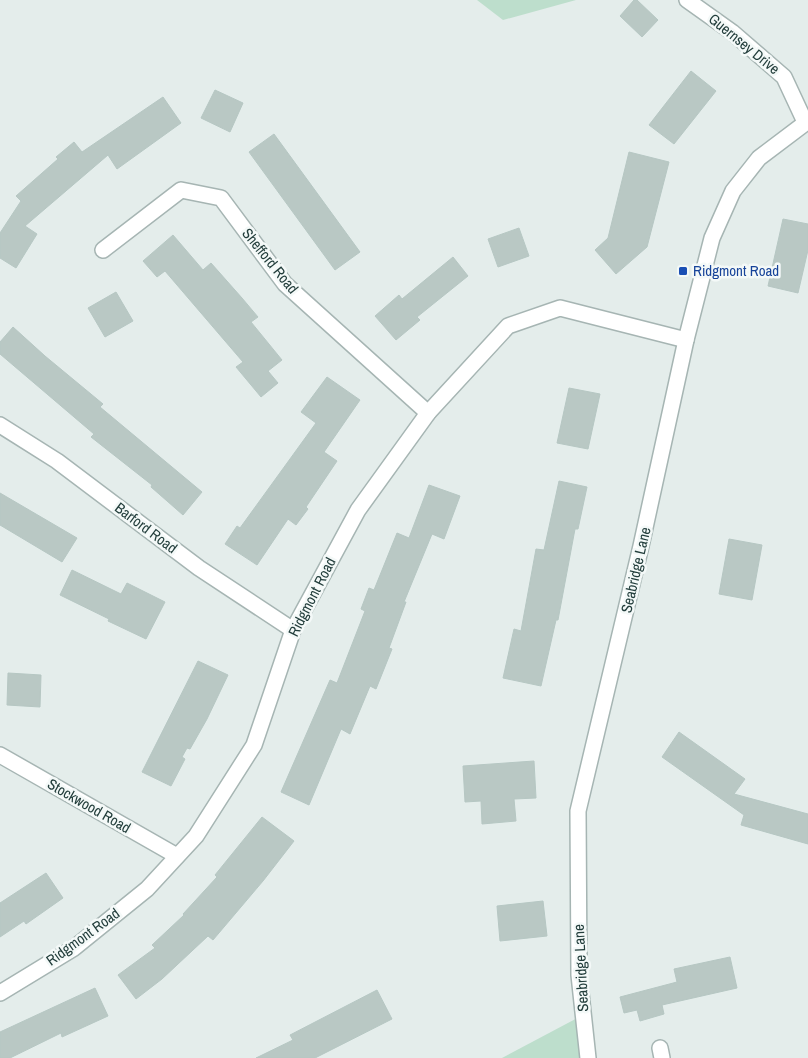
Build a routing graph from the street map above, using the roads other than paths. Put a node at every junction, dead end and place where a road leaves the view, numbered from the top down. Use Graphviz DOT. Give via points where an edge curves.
graph roads {
  1 [pos="687,0"];
  2 [pos="807,122"];
  3 [pos="103,250"];
  4 [pos="686,340"];
  5 [pos="428,413"];
  6 [pos="0,425"];
  7 [pos="293,630"];
  8 [pos="0,755"];
  9 [pos="177,856"];
  10 [pos="0,993"];
  11 [pos="588,1058"];
  1 -- 2 [label="street, Guernsey Drive" via="732,32 784,77"];
  2 -- 4 [label="street, Seabridge Lane" via="759,158 733,191 712,238"];
  3 -- 5 [label="street, Shefford Road" via="181,190 221,198 285,284"];
  4 -- 5 [label="street, Ridgmont Road" via="560,308 508,326"];
  4 -- 11 [label="street, Seabridge Lane" via="642,546 578,811 579,974"];
  5 -- 7 [label="street, Ridgmont Road" via="358,510"];
  6 -- 7 [label="street, Barford Road" via="57,461 199,568"];
  7 -- 9 [label="street, Ridgmont Road" via="254,745 196,836"];
  8 -- 9 [label="street, Stockwood Road"];
  9 -- 10 [label="street, Ridgmont Road" via="147,889 74,948"];
}
